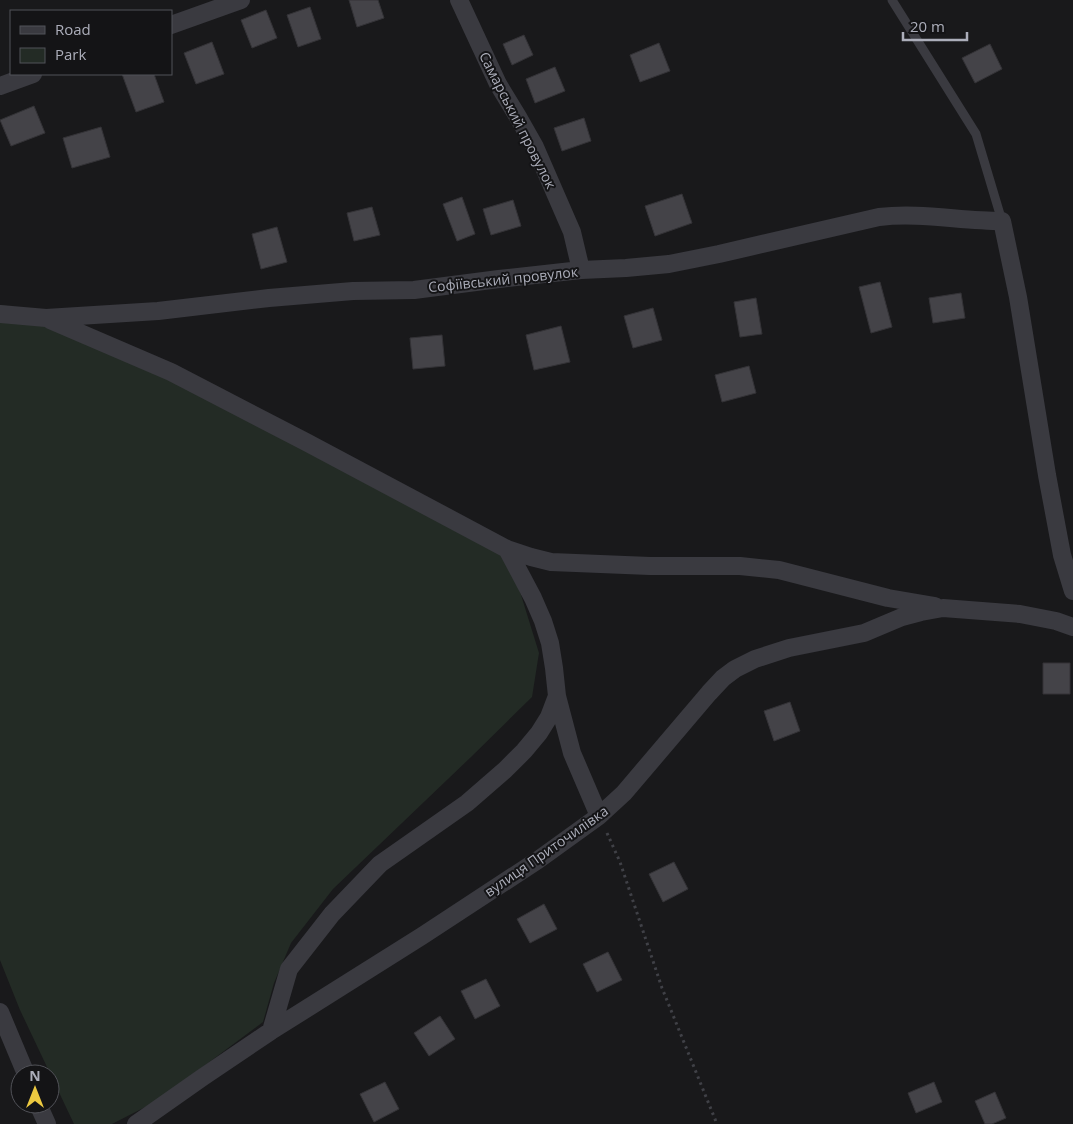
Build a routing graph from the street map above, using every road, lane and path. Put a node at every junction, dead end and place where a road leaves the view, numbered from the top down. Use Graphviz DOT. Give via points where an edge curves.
graph roads {
  1 [pos="241,0"];
  2 [pos="459,0"];
  3 [pos="892,0"];
  4 [pos="172,25"];
  5 [pos="31,75"];
  6 [pos="0,86"];
  7 [pos="1002,221"];
  8 [pos="582,270"];
  9 [pos="0,314"];
  10 [pos="46,318"];
  11 [pos="507,549"];
  12 [pos="1073,591"];
  13 [pos="943,608"];
  14 [pos="1073,626"];
  15 [pos="557,696"];
  16 [pos="599,816"];
  17 [pos="0,1012"];
  18 [pos="271,1032"];
  19 [pos="22,1064"];
  20 [pos="136,1124"];
  21 [pos="718,1124"];
  1 -- 4 [label="street"];
  2 -- 8 [label="street, Самарський провулок" via="498,84 535,147 572,232"];
  3 -- 7 [label="lane" via="976,134"];
  5 -- 6 [label="street"];
  7 -- 8 [label="street, Софіївський провулок" via="879,216 669,264"];
  7 -- 12 [label="street" via="1020,307 1062,555"];
  8 -- 10 [label="street, Софіївський провулок" via="414,290 353,291 158,311"];
  9 -- 10 [label="street, Софіївський провулок"];
  10 -- 11 [label="street" via="171,372"];
  11 -- 13 [label="street" via="551,562 740,566 779,570 888,598"];
  11 -- 15 [label="street" via="543,621 550,643"];
  13 -- 14 [label="street, вулиця Приточилівка" via="1020,614"];
  13 -- 16 [label="street, вулиця Приточилівка" via="902,618 864,633 790,648 735,669 709,693 624,793"];
  15 -- 16 [label="street" via="572,752"];
  15 -- 18 [label="street" via="539,733 505,770 467,803 380,864 332,914 289,969"];
  16 -- 18 [label="street, вулиця Приточилівка" via="538,860"];
  16 -- 21 [label="path" via="620,862 662,988"];
  17 -- 19 [label="street"];
  18 -- 20 [label="street, вулиця Приточилівка"];
}
